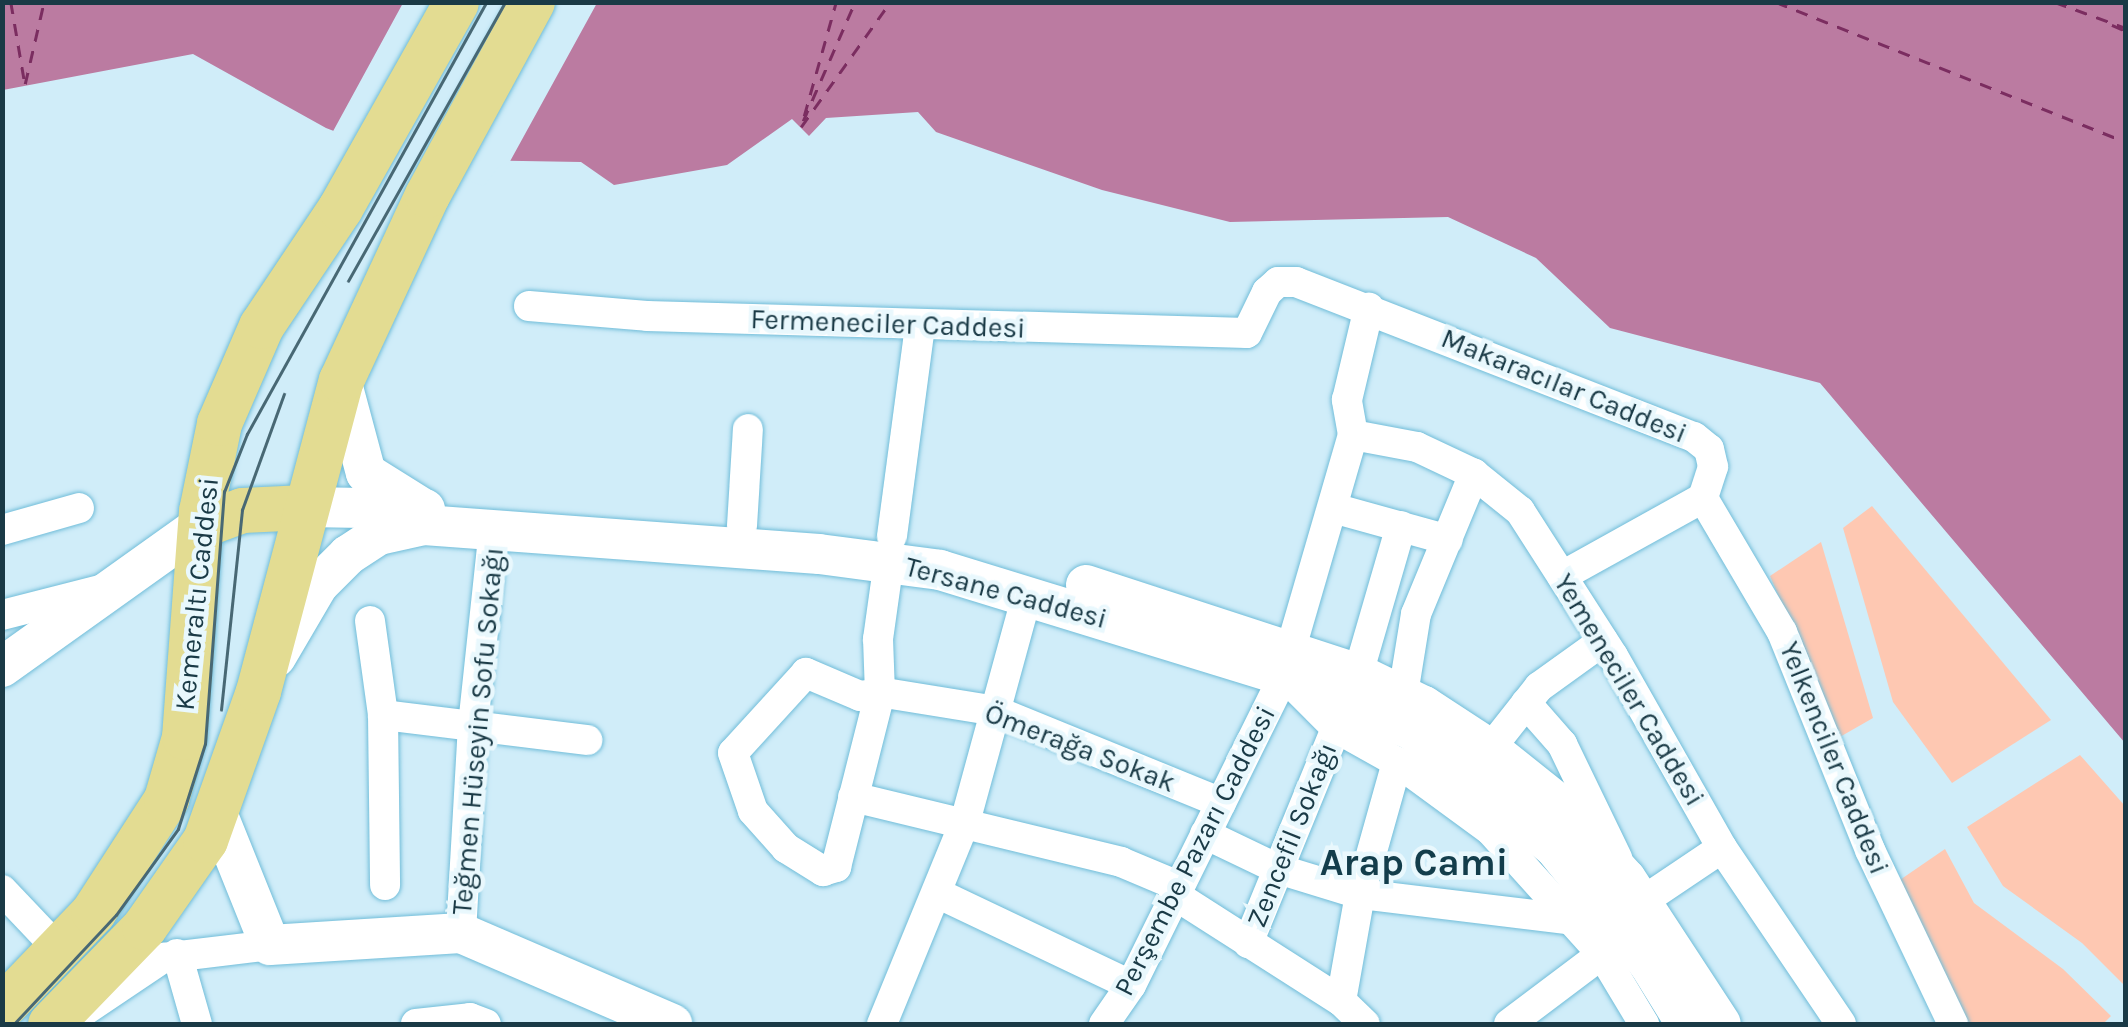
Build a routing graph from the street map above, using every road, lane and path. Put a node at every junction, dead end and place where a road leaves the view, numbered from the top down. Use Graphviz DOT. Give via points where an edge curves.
graph roads {
  1 [pos="456,2"];
  2 [pos="532,2"];
  3 [pos="529,306"];
  4 [pos="1369,308"];
  5 [pos="920,324"];
  6 [pos="341,380"];
  7 [pos="748,429"];
  8 [pos="1354,435"];
  9 [pos="1474,474"];
  10 [pos="1703,498"];
  11 [pos="305,507"];
  12 [pos="79,508"];
  13 [pos="1333,508"];
  14 [pos="425,509"];
  15 [pos="200,525"];
  16 [pos="742,526"];
  17 [pos="1402,526"];
  18 [pos="2,530"];
  19 [pos="494,530"];
  20 [pos="1448,540"];
  21 [pos="890,549"];
  22 [pos="1562,576"];
  23 [pos="117,584"];
  24 [pos="1027,596"];
  25 [pos="2,615"];
  26 [pos="370,621"];
  27 [pos="1603,641"];
  28 [pos="1288,662"];
  29 [pos="2,667"];
  30 [pos="1358,674"];
  31 [pos="258,691"];
  32 [pos="879,692"];
  33 [pos="1403,694"];
  34 [pos="1526,703"];
  35 [pos="996,711"];
  36 [pos="383,714"];
  37 [pos="473,725"];
  38 [pos="1336,728"];
  39 [pos="587,740"];
  40 [pos="1397,762"];
  41 [pos="1487,767"];
  42 [pos="852,797"];
  43 [pos="1220,803"];
  44 [pos="217,812"];
  45 [pos="965,822"];
  46 [pos="1206,834"];
  47 [pos="1722,848"];
  48 [pos="1278,869"];
  49 [pos="386,884"];
  50 [pos="2,890"];
  51 [pos="1634,890"];
  52 [pos="939,894"];
  53 [pos="1360,894"];
  54 [pos="1175,895"];
  55 [pos="1574,920"];
  56 [pos="461,933"];
  57 [pos="1248,942"];
  58 [pos="270,945"];
  59 [pos="57,948"];
  60 [pos="177,954"];
  61 [pos="1602,954"];
  62 [pos="1130,985"];
  63 [pos="1341,1002"];
  64 [pos="2,1007"];
  65 [pos="1522,1020"];
  66 [pos="50,1024"];
  67 [pos="68,1024"];
  68 [pos="198,1024"];
  69 [pos="416,1024"];
  70 [pos="486,1024"];
  71 [pos="672,1024"];
  72 [pos="882,1024"];
  73 [pos="1104,1024"];
  74 [pos="1365,1024"];
  75 [pos="1644,1024"];
  76 [pos="1686,1024"];
  77 [pos="1722,1024"];
  78 [pos="1841,1024"];
  79 [pos="1952,1024"];
  1 -- 15 [label="main road, Kemeraltı Caddesi" via="236,377 218,423"];
  2 -- 6 [label="main road" via="427,194"];
  3 -- 5 [label="street, Fermeneciler Caddesi"];
  4 -- 5 [label="street, Fermeneciler Caddesi" via="1335,292 1278,282 1247,333"];
  4 -- 8 [label="street" via="1347,400"];
  4 -- 10 [label="street, Makaracılar Caddesi" via="1694,436 1709,449 1714,467"];
  5 -- 21 [label="street"];
  6 -- 11 [label="main road"];
  6 -- 14 [label="main road" via="366,473"];
  7 -- 16 [label="street"];
  8 -- 9 [label="street, Yemeneciler Caddesi" via="1417,447"];
  8 -- 13 [label="street, Perşembe Pazarı Caddesi"];
  9 -- 20 [label="street"];
  9 -- 22 [label="street, Yemeneciler Caddesi" via="1520,511"];
  10 -- 22 [label="street"];
  10 -- 79 [label="street, Yelkenciler Caddesi" via="1782,632 1870,850"];
  11 -- 14 [label="main road, Tersane Caddesi"];
  11 -- 15 [label="main road" via="242,510"];
  11 -- 31 [label="main road"];
  12 -- 18 [label="street"];
  13 -- 17 [label="street"];
  13 -- 28 [label="street, Perşembe Pazarı Caddesi"];
  14 -- 16 [label="main road, Tersane Caddesi"];
  15 -- 23 [label="main road"];
  15 -- 59 [label="main road, Kemeraltı Caddesi" via="184,736 166,799 137,853"];
  16 -- 21 [label="main road, Tersane Caddesi"];
  17 -- 20 [label="street"];
  17 -- 30 [label="street"];
  19 -- 21 [label="main road, Tersane Caddesi"];
  19 -- 31 [label="main road, Tersane Caddesi" via="400,528 348,555 318,584"];
  19 -- 37 [label="street, Teğmen Hüseyin Sofu Sokağı"];
  20 -- 33 [label="street" via="1416,614"];
  21 -- 24 [label="main road, Tersane Caddesi"];
  21 -- 28 [label="main road, Tersane Caddesi" via="994,559"];
  21 -- 32 [label="street"];
  22 -- 27 [label="street, Yemeneciler Caddesi"];
  23 -- 25 [label="street"];
  23 -- 29 [label="main road"];
  24 -- 28 [label="main road, Tersane Caddesi"];
  24 -- 35 [label="street"];
  26 -- 36 [label="street"];
  27 -- 34 [label="street"];
  27 -- 47 [label="street, Yemeneciler Caddesi"];
  28 -- 30 [label="main road, Tersane Caddesi"];
  28 -- 38 [label="street"];
  28 -- 41 [label="main road, Tersane Caddesi"];
  28 -- 43 [label="street, Perşembe Pazarı Caddesi"];
  30 -- 33 [label="main road, Tersane Caddesi"];
  31 -- 44 [label="main road"];
  32 -- 35 [label="street, Ömerağa Sokak"];
  32 -- 42 [label="street"];
  32 -- 42 [label="street, Ömerağa Sokak" via="860,696 806,673 733,753 754,810 786,848 823,871 836,866"];
  33 -- 41 [label="main road, Tersane Caddesi"];
  34 -- 41 [label="street"];
  34 -- 51 [label="street" via="1571,759"];
  35 -- 43 [label="street, Ömerağa Sokak"];
  35 -- 45 [label="street"];
  36 -- 37 [label="street"];
  36 -- 49 [label="street"];
  37 -- 39 [label="street"];
  37 -- 56 [label="street, Teğmen Hüseyin Sofu Sokağı"];
  38 -- 40 [label="street"];
  38 -- 48 [label="street, Zencefil Sokağı"];
  40 -- 53 [label="street"];
  40 -- 55 [label="street" via="1490,830"];
  41 -- 51 [label="main road, Tersane Caddesi" via="1555,801"];
  41 -- 76 [label="main road, Tersane Caddesi" via="1605,904"];
  42 -- 45 [label="street"];
  43 -- 46 [label="street, Perşembe Pazarı Caddesi"];
  44 -- 58 [label="main road"];
  44 -- 66 [label="main road" via="154,915"];
  45 -- 52 [label="street"];
  45 -- 54 [label="street" via="1121,862 1172,883"];
  46 -- 48 [label="street"];
  46 -- 54 [label="street, Perşembe Pazarı Caddesi"];
  47 -- 51 [label="street"];
  47 -- 78 [label="street, Yemeneciler Caddesi"];
  48 -- 53 [label="street"];
  48 -- 57 [label="street, Zencefil Sokağı"];
  50 -- 59 [label="street"];
  51 -- 77 [label="main road, Tersane Caddesi"];
  52 -- 62 [label="street"];
  52 -- 72 [label="street"];
  53 -- 55 [label="street"];
  53 -- 63 [label="street"];
  54 -- 57 [label="street"];
  54 -- 62 [label="street, Perşembe Pazarı Caddesi"];
  55 -- 61 [label="street"];
  56 -- 58 [label="main road"];
  56 -- 71 [label="main road"];
  57 -- 63 [label="street"];
  58 -- 60 [label="street"];
  59 -- 64 [label="main road, Kemeraltı Caddesi"];
  60 -- 67 [label="street"];
  60 -- 68 [label="street"];
  61 -- 65 [label="street"];
  61 -- 75 [label="street"];
  62 -- 73 [label="street, Perşembe Pazarı Caddesi"];
  63 -- 74 [label="street"];
  69 -- 70 [label="street" via="470,1018"];
}
